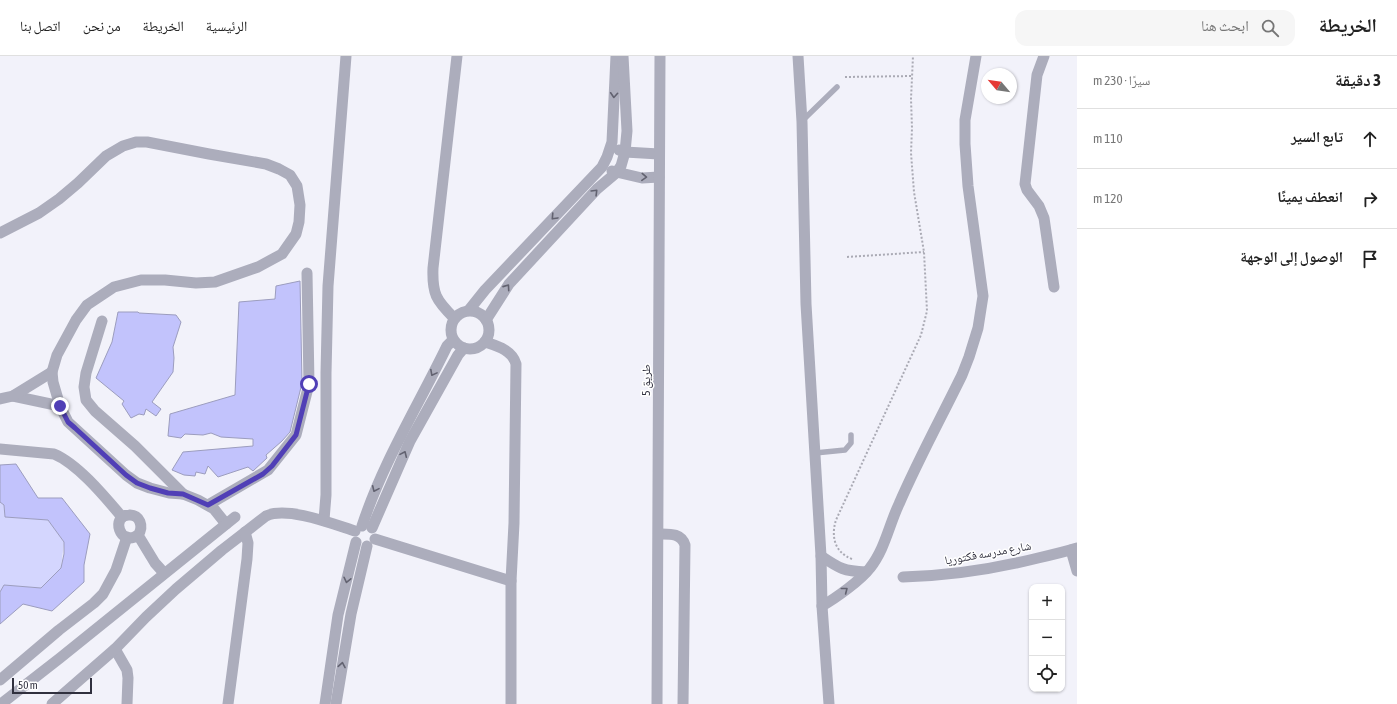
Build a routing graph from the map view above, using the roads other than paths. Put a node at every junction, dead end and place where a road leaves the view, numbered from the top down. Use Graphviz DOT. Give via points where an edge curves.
graph roads {
  1 [pos="346,56"];
  2 [pos="457,56"];
  3 [pos="616,56"];
  4 [pos="623,56"];
  5 [pos="660,56"];
  6 [pos="798,56"];
  7 [pos="976,56"];
  8 [pos="1044,56"];
  9 [pos="837,87"];
  10 [pos="802,122"];
  11 [pos="611,147"];
  12 [pos="625,152"];
  13 [pos="659,154"];
  14 [pos="602,167"];
  15 [pos="616,173"];
  16 [pos="659,177"];
  17 [pos="0,233"];
  18 [pos="307,273"];
  19 [pos="1054,287"];
  20 [pos="469,310"];
  21 [pos="454,318"];
  22 [pos="486,320"];
  23 [pos="102,321"];
  24 [pos="453,340"];
  25 [pos="485,342"];
  26 [pos="464,348"];
  27 [pos="52,372"];
  28 [pos="13,396"];
  29 [pos="0,398"];
  30 [pos="60,406"];
  31 [pos="851,435"];
  32 [pos="0,449"];
  33 [pos="815,453"];
  34 [pos="183,494"];
  35 [pos="208,505"];
  36 [pos="122,517"];
  37 [pos="234,517"];
  38 [pos="324,520"];
  39 [pos="226,524"];
  40 [pos="245,532"];
  41 [pos="366,534"];
  42 [pos="659,534"];
  43 [pos="132,536"];
  44 [pos="1074,549"];
  45 [pos="822,556"];
  46 [pos="869,569"];
  47 [pos="1077,571"];
  48 [pos="164,573"];
  49 [pos="903,577"];
  50 [pos="511,581"];
  51 [pos="822,606"];
  52 [pos="115,649"];
  53 [pos="0,680"];
  54 [pos="333,696"];
  55 [pos="1,704"];
  56 [pos="52,704"];
  57 [pos="127,704"];
  58 [pos="228,704"];
  59 [pos="325,704"];
  60 [pos="511,704"];
  61 [pos="657,704"];
  62 [pos="683,704"];
  63 [pos="829,704"];
  1 -- 38 [label="street" via="328,286"];
  2 -- 21 [label="street" via="432,268 433,289 441,305"];
  3 -- 11 [label="street, one-way"];
  4 -- 12 [label="street" via="627,122"];
  5 -- 13 [label="street, طريق 5"];
  6 -- 10 [label="street"];
  7 -- 46 [label="street" via="965,120 965,144 983,296 981,313 962,375 898,506 878,557"];
  8 -- 19 [label="street" via="1037,74 1025,184 1044,218"];
  9 -- 10 [label="lane"];
  10 -- 33 [label="street" via="806,304"];
  11 -- 12 [label="street"];
  11 -- 14 [label="street"];
  12 -- 13 [label="street"];
  12 -- 15 [label="street"];
  13 -- 16 [label="street, طريق 5"];
  14 -- 15 [label="street"];
  14 -- 20 [label="street, one-way"];
  15 -- 16 [label="street, one-way" via="642,178"];
  22 -- 15 [label="street, one-way" via="509,284 597,189"];
  16 -- 42 [label="street, طريق 5"];
  17 -- 27 [label="street" via="39,213 78,183 106,156 136,142 266,164 290,175 297,186 299,222 296,234 282,254 258,268 216,282 141,280 114,287 87,306 76,320 57,355"];
  18 -- 35 [label="street" via="309,384 296,435 268,470"];
  20 -- 21 [label="street"];
  20 -- 22 [label="street" via="479,313"];
  21 -- 24 [label="street" via="450,329"];
  22 -- 25 [label="street" via="489,327"];
  23 -- 34 [label="street" via="86,373 86,400"];
  24 -- 26 [label="street"];
  24 -- 41 [label="street, one-way" via="447,346 398,438 369,503"];
  25 -- 26 [label="street" via="472,349"];
  25 -- 50 [label="street" via="506,350 516,364"];
  41 -- 26 [label="street, one-way" via="410,442"];
  27 -- 28 [label="street"];
  27 -- 30 [label="street"];
  28 -- 29 [label="street"];
  28 -- 30 [label="street"];
  30 -- 34 [label="street" via="68,422 137,483 168,493"];
  31 -- 33 [label="lane" via="851,443 845,450"];
  32 -- 36 [label="street" via="59,456 80,472"];
  33 -- 45 [label="street"];
  34 -- 35 [label="street"];
  35 -- 39 [label="street"];
  36 -- 43 [label="street" via="119,530 123,535"];
  36 -- 43 [label="street" via="131,515 138,518 141,528"];
  37 -- 39 [label="street"];
  38 -- 40 [label="street" via="272,513"];
  38 -- 41 [label="street"];
  39 -- 48 [label="street"];
  40 -- 52 [label="street" via="176,589"];
  40 -- 58 [label="street" via="248,543 247,559"];
  41 -- 50 [label="street"];
  54 -- 41 [label="street, one-way"];
  41 -- 54 [label="street, one-way" via="354,534 356,542 338,615"];
  42 -- 61 [label="street, طريق 5"];
  42 -- 62 [label="street" via="676,535 685,545"];
  43 -- 48 [label="street"];
  43 -- 53 [label="street" via="103,594"];
  44 -- 47 [label="street"];
  44 -- 49 [label="street, شارع مدرسه فكتوريا" via="985,569"];
  45 -- 46 [label="street" via="836,566 852,572"];
  45 -- 51 [label="street"];
  51 -- 46 [label="street, one-way" via="836,598"];
  48 -- 55 [label="street"];
  50 -- 60 [label="street"];
  51 -- 63 [label="street"];
  52 -- 56 [label="street"];
  52 -- 57 [label="street" via="127,670"];
  54 -- 59 [label="street"];
}
